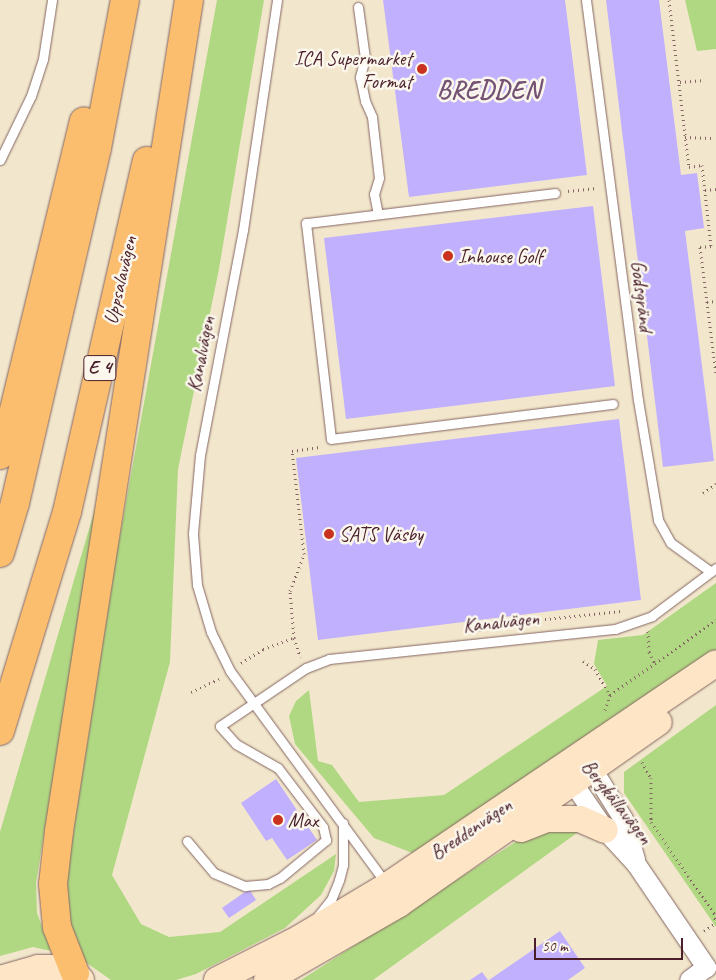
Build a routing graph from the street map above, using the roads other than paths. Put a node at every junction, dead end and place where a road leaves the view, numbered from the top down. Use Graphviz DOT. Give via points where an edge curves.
graph roads {
  1 [pos="52,0"];
  2 [pos="113,0"];
  3 [pos="125,0"];
  4 [pos="183,0"];
  5 [pos="189,0"];
  6 [pos="277,0"];
  7 [pos="586,0"];
  8 [pos="358,7"];
  9 [pos="0,160"];
  10 [pos="555,193"];
  11 [pos="378,214"];
  12 [pos="613,404"];
  13 [pos="0,455"];
  14 [pos="0,552"];
  15 [pos="714,570"];
  16 [pos="716,663"];
  17 [pos="716,679"];
  18 [pos="254,704"];
  19 [pos="0,731"];
  20 [pos="578,769"];
  21 [pos="343,822"];
  22 [pos="605,830"];
  23 [pos="492,839"];
  24 [pos="187,841"];
  25 [pos="636,864"];
  26 [pos="393,895"];
  27 [pos="300,938"];
  28 [pos="78,977"];
  29 [pos="0,979"];
  30 [pos="218,980"];
  31 [pos="267,980"];
  32 [pos="689,980"];
  1 -- 9 [label="lane" via="43,59 31,96"];
  2 -- 13 [label="highway" via="13,414"];
  3 -- 14 [label="highway" via="95,157 15,503"];
  4 -- 19 [label="highway, Uppsalavägen / E 4" via="67,512"];
  5 -- 28 [label="highway" via="58,831 53,884 57,928"];
  6 -- 18 [label="lane, Kanalvägen" via="243,230 200,455 193,534 197,585 203,612 230,670"];
  7 -- 15 [label="lane, Godsgränd" via="638,400 658,520 671,543"];
  8 -- 11 [label="lane" via="365,58 360,77 372,117 379,178 374,194"];
  10 -- 11 [label="lane"];
  11 -- 12 [label="lane" via="306,223 331,439"];
  15 -- 18 [label="lane, Kanalvägen" via="644,621 615,629 330,659 306,668"];
  16 -- 20 [label="street, Breddenvägen"];
  17 -- 20 [label="street, Breddenvägen"];
  18 -- 21 [label="lane, Kanalvägen"];
  18 -- 24 [label="lane" via="220,726 236,744 278,768 322,827 326,840 280,878 268,884 245,886 214,872"];
  20 -- 22 [label="street, Bergkällavägen"];
  20 -- 23 [label="street, Breddenvägen"];
  20 -- 25 [label="street, Bergkällavägen" via="622,819"];
  20 -- 26 [label="street, Breddenvägen"];
  21 -- 26 [label="lane, Kanalvägen"];
  21 -- 27 [label="lane" via="343,865 339,880 331,900"];
  22 -- 23 [label="street" via="580,819 547,819"];
  22 -- 25 [label="street, Bergkällavägen"];
  23 -- 26 [label="street, Breddenvägen"];
  25 -- 32 [label="street, Bergkällavägen" via="706,967"];
  26 -- 27 [label="street, Breddenvägen"];
  26 -- 31 [label="street, Breddenvägen"];
  27 -- 30 [label="street, Breddenvägen"];
  28 -- 29 [label="street" via="59,968 38,968"];
}
